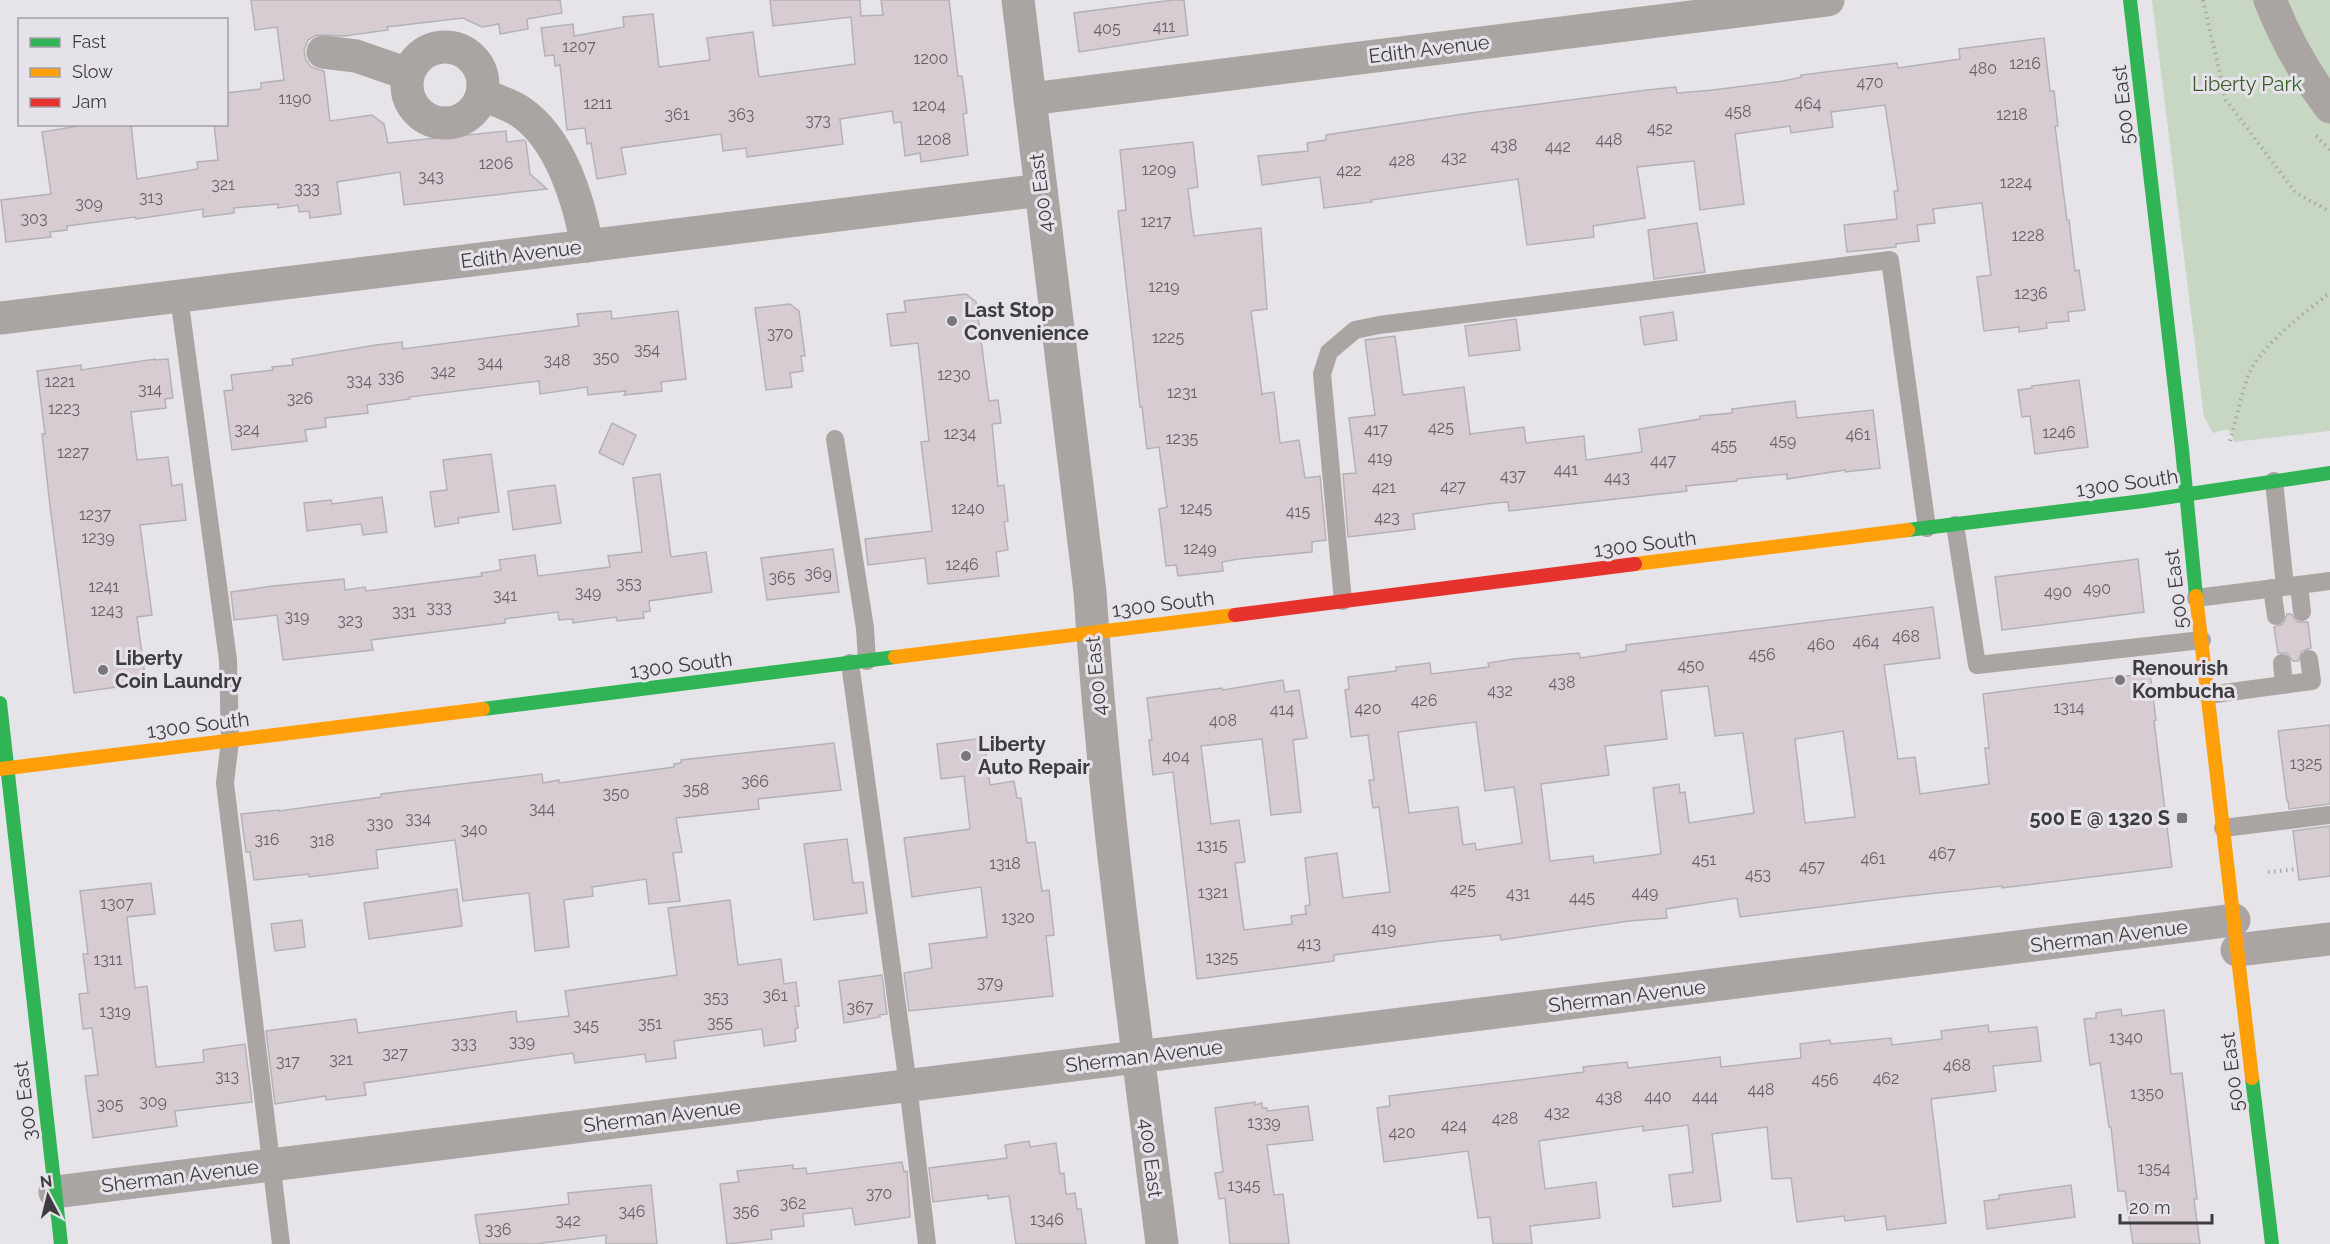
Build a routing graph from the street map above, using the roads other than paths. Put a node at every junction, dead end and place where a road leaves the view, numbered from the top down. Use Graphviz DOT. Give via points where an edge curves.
graph roads {
  1 [pos="1018,0"];
  2 [pos="1828,0"];
  3 [pos="2130,0"];
  4 [pos="2270,0"];
  5 [pos="322,52"];
  6 [pos="408,74"];
  7 [pos="483,95"];
  8 [pos="1030,99"];
  9 [pos="2330,107"];
  10 [pos="1041,190"];
  11 [pos="587,246"];
  12 [pos="179,297"];
  13 [pos="0,318"];
  14 [pos="835,439"];
  15 [pos="2330,476"];
  16 [pos="2274,481"];
  17 [pos="2186,495"];
  18 [pos="1955,525"];
  19 [pos="1927,528"];
  20 [pos="2330,581"];
  21 [pos="2286,586"];
  22 [pos="2196,598"];
  23 [pos="1344,601"];
  24 [pos="2302,612"];
  25 [pos="2276,616"];
  26 [pos="1093,633"];
  27 [pos="2202,640"];
  28 [pos="2309,659"];
  29 [pos="858,662"];
  30 [pos="2282,663"];
  31 [pos="2284,685"];
  32 [pos="2208,695"];
  33 [pos="0,703"];
  34 [pos="230,741"];
  35 [pos="4,769"];
  36 [pos="2330,815"];
  37 [pos="2223,828"];
  38 [pos="2235,935"];
  39 [pos="2330,939"];
  40 [pos="1138,1057"];
  41 [pos="908,1085"];
  42 [pos="271,1165"];
  43 [pos="55,1192"];
  44 [pos="61,1244"];
  45 [pos="281,1244"];
  46 [pos="927,1244"];
  47 [pos="1162,1244"];
  48 [pos="2272,1244"];
  1 -- 8 [label="street, 400 East"];
  2 -- 8 [label="street, Edith Avenue"];
  3 -- 17 [label="main road, 500 East"];
  4 -- 9 [label="street" via="2288,40"];
  5 -- 6 [label="street" via="356,56"];
  6 -- 7 [label="street" via="413,63 432,49 456,48 476,61 484,84"];
  6 -- 7 [label="street" via="406,88 413,106 428,120 441,124 467,117"];
  7 -- 11 [label="street" via="520,111 541,131 569,177"];
  8 -- 10 [label="street, 400 East"];
  10 -- 11 [label="street, Edith Avenue"];
  10 -- 26 [label="street, 400 East"];
  11 -- 12 [label="street, Edith Avenue"];
  12 -- 13 [label="street, Edith Avenue"];
  12 -- 34 [label="lane" via="228,660"];
  14 -- 29 [label="lane" via="865,628"];
  15 -- 16 [label="main road, 1300 South"];
  16 -- 17 [label="main road, 1300 South"];
  16 -- 21 [label="lane"];
  17 -- 18 [label="main road, 1300 South"];
  17 -- 22 [label="main road, 500 East"];
  18 -- 19 [label="main road, 1300 South"];
  18 -- 27 [label="lane" via="1977,665"];
  19 -- 23 [label="main road, 1300 South"];
  19 -- 23 [label="lane" via="1890,260 1355,330 1329,352 1322,374"];
  20 -- 21 [label="lane"];
  21 -- 22 [label="lane"];
  21 -- 24 [label="lane"];
  21 -- 25 [label="lane"];
  22 -- 27 [label="main road, 500 East"];
  23 -- 26 [label="main road, 1300 South"];
  26 -- 29 [label="main road, 1300 South"];
  26 -- 40 [label="street, 400 East"];
  27 -- 32 [label="main road, 500 East"];
  28 -- 31 [label="lane" via="2313,681"];
  29 -- 34 [label="main road, 1300 South"];
  29 -- 41 [label="lane"];
  30 -- 31 [label="lane"];
  31 -- 32 [label="lane"];
  32 -- 37 [label="main road, 500 East"];
  33 -- 35 [label="main road, 300 East"];
  34 -- 35 [label="main road, 1300 South"];
  34 -- 42 [label="lane" via="225,783"];
  35 -- 43 [label="main road, 300 East"];
  36 -- 37 [label="lane"];
  37 -- 38 [label="main road, 500 East"];
  38 -- 39 [label="street, Sherman Avenue"];
  38 -- 40 [label="street, Sherman Avenue"];
  38 -- 48 [label="main road, 500 East"];
  40 -- 41 [label="street, Sherman Avenue"];
  40 -- 47 [label="street, 400 East"];
  41 -- 42 [label="street, Sherman Avenue"];
  41 -- 46 [label="lane"];
  42 -- 43 [label="street, Sherman Avenue"];
  42 -- 45 [label="lane"];
  43 -- 44 [label="main road, 300 East"];
}
